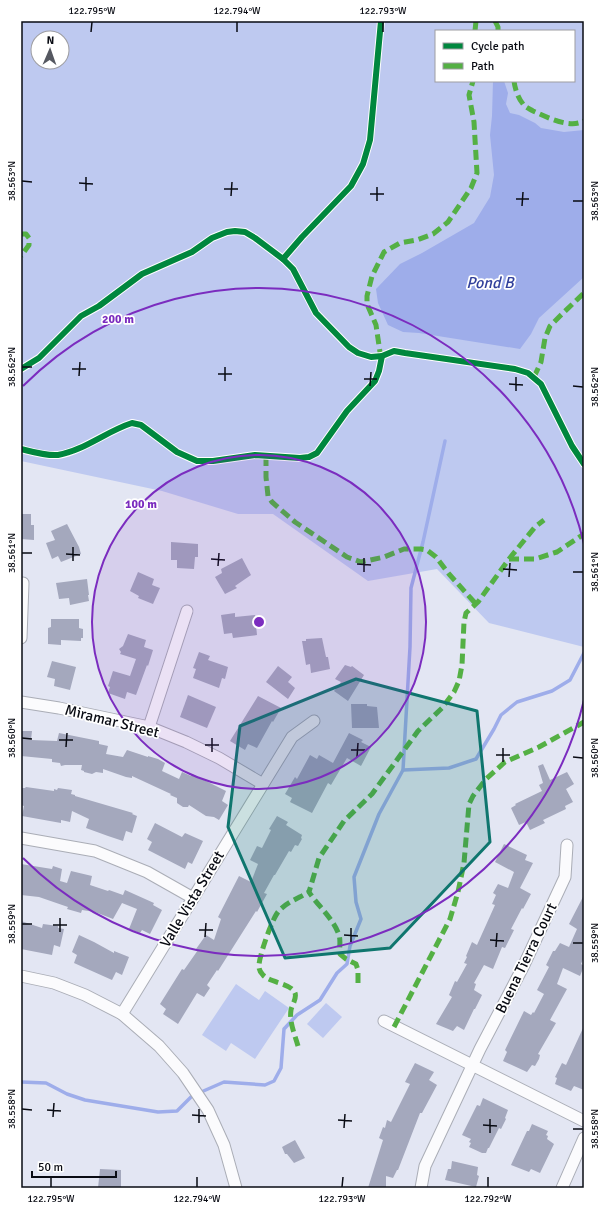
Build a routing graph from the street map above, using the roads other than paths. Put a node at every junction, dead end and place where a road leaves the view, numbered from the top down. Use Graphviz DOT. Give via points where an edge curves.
graph roads {
  1 [pos="23,583"];
  2 [pos="186,612"];
  3 [pos="21,638"];
  4 [pos="21,702"];
  5 [pos="314,721"];
  6 [pos="149,727"];
  7 [pos="263,784"];
  8 [pos="21,838"];
  9 [pos="566,845"];
  10 [pos="193,898"];
  11 [pos="21,976"];
  12 [pos="122,1014"];
  13 [pos="384,1021"];
  14 [pos="472,1066"];
  15 [pos="584,1121"];
  16 [pos="584,1138"];
  17 [pos="236,1188"];
  18 [pos="421,1188"];
  19 [pos="562,1188"];
  1 -- 3 [label="street"];
  2 -- 6 [label="street"];
  4 -- 6 [label="street, Miramar Street"];
  5 -- 7 [label="street, Valle Vista Street" via="292,737"];
  6 -- 7 [label="street, Miramar Street" via="219,758"];
  7 -- 10 [label="street, Valle Vista Street"];
  8 -- 10 [label="street" via="95,851 147,872"];
  9 -- 14 [label="street, Buena Tierra Court" via="565,876 523,967"];
  10 -- 12 [label="street, Valle Vista Street"];
  11 -- 12 [label="street" via="54,983"];
  12 -- 17 [label="street" via="159,1046 183,1072 202,1099 218,1130"];
  13 -- 14 [label="street"];
  14 -- 15 [label="street"];
  14 -- 18 [label="street, Buena Tierra Court" via="425,1166"];
  16 -- 19 [label="street"];
}
